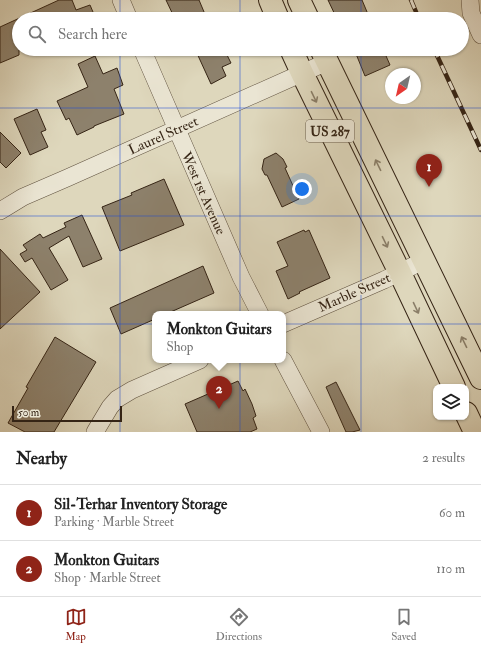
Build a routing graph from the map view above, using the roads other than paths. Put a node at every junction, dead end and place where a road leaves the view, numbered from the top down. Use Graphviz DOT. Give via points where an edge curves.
graph roads {
  1 [pos="121,0"];
  2 [pos="270,0"];
  3 [pos="299,0"];
  4 [pos="470,0"];
  5 [pos="126,12"];
  6 [pos="275,12"];
  7 [pos="305,12"];
  8 [pos="481,35"];
  9 [pos="145,56"];
  10 [pos="294,56"];
  11 [pos="324,56"];
  12 [pos="302,73"];
  13 [pos="177,130"];
  14 [pos="0,210"];
  15 [pos="424,260"];
  16 [pos="400,272"];
  17 [pos="258,311"];
  18 [pos="286,323"];
  19 [pos="193,363"];
  20 [pos="285,363"];
  21 [pos="481,378"];
  22 [pos="453,384"];
  23 [pos="469,419"];
  24 [pos="95,432"];
  25 [pos="321,432"];
  26 [pos="475,432"];
  1 -- 5 [label="street"];
  2 -- 6 [label="main road"];
  3 -- 7 [label="main road"];
  4 -- 8 [label="street" via="471,13"];
  9 -- 13 [label="street, West 1st Avenue"];
  10 -- 12 [label="main road, US 287"];
  11 -- 12 [label="street, Laurel Street"];
  15 -- 11 [label="main road, US 287, one-way"];
  12 -- 13 [label="street, Laurel Street"];
  12 -- 16 [label="main road, US 287, one-way"];
  13 -- 14 [label="street, Laurel Street"];
  13 -- 17 [label="street, West 1st Avenue"];
  15 -- 16 [label="street, Marble Street"];
  21 -- 15 [label="main road, US 287, one-way"];
  16 -- 18 [label="street, Marble Street"];
  16 -- 22 [label="main road, US 287, one-way"];
  19 -- 24 [label="street" via="117,399"];
  20 -- 25 [label="street"];
  23 -- 26 [label="main road"];
}
